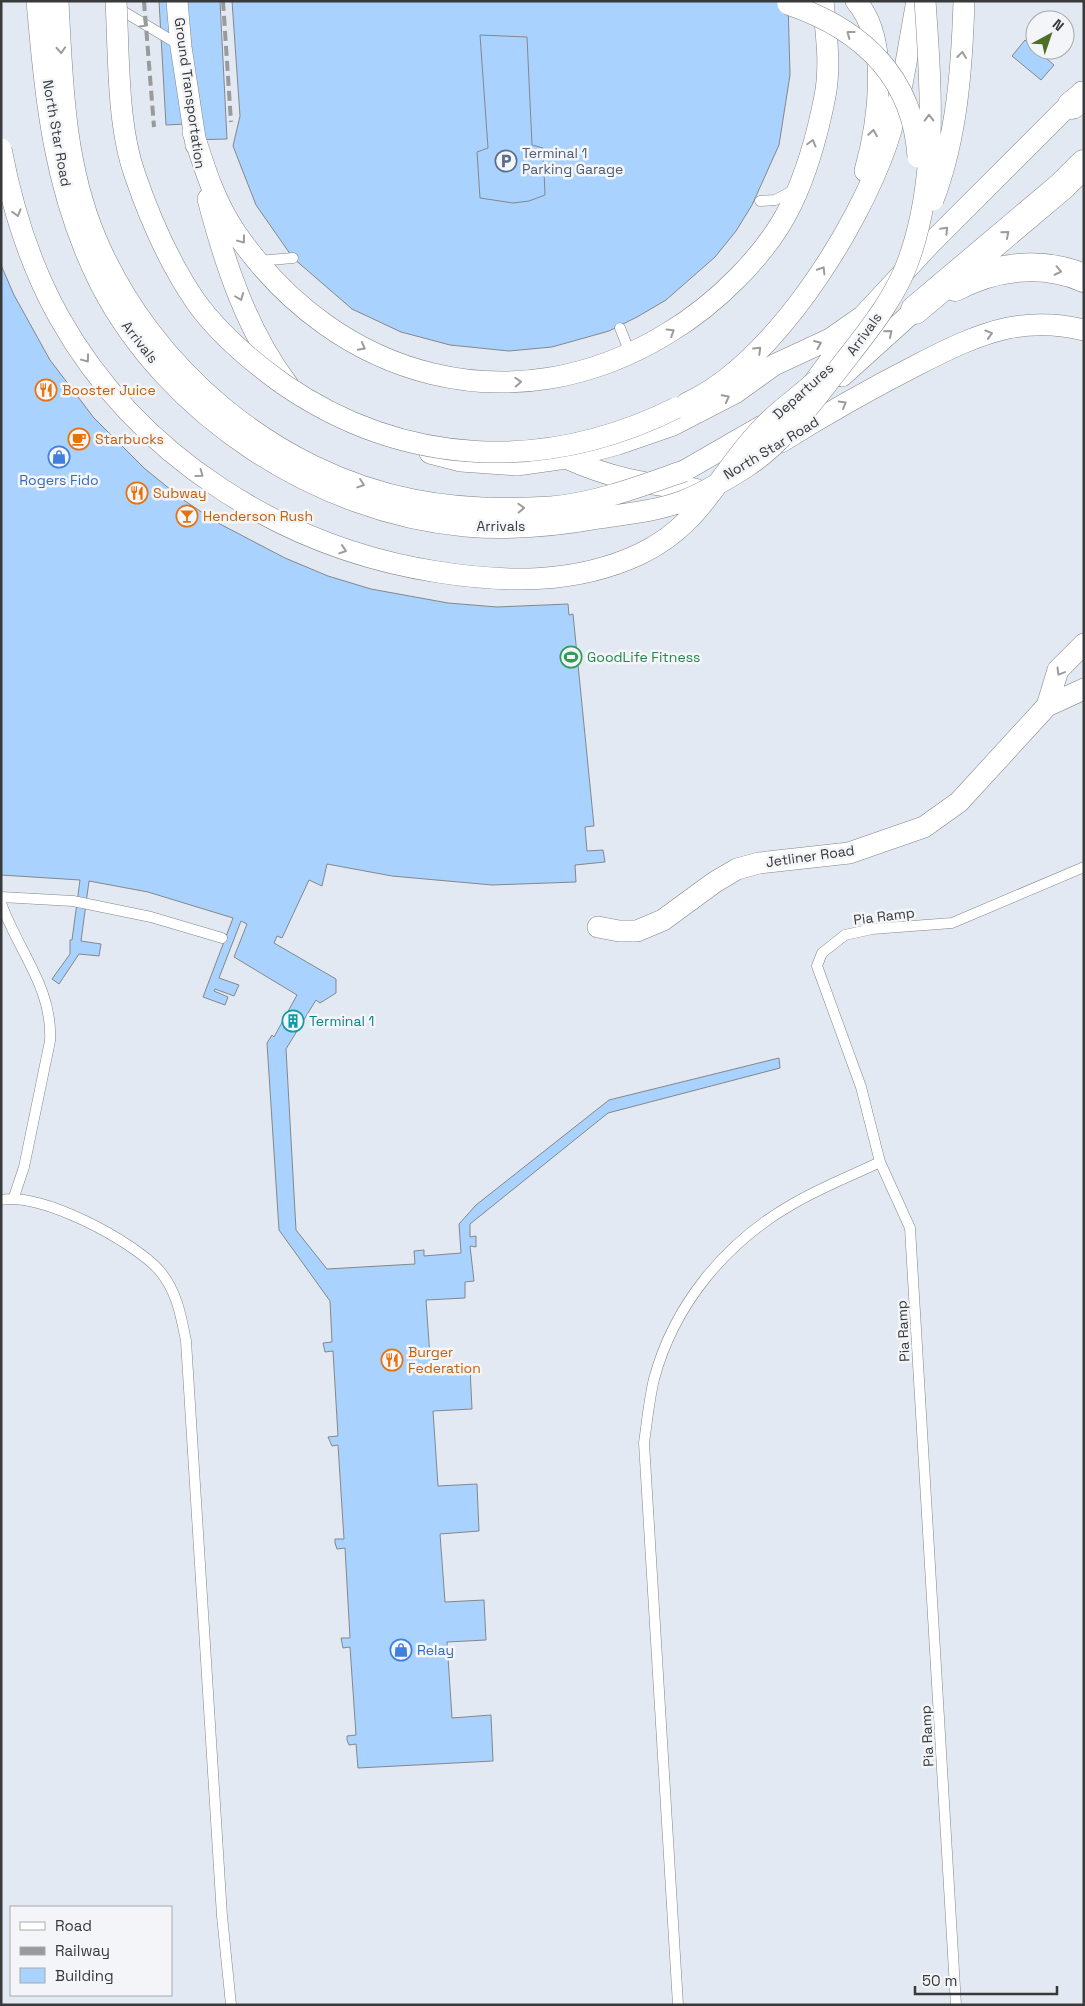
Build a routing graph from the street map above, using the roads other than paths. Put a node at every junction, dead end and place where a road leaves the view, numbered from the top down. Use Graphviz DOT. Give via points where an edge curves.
graph roads {
  1 [pos="39,1"];
  2 [pos="58,1"];
  3 [pos="177,1"];
  4 [pos="823,1"];
  5 [pos="856,1"];
  6 [pos="917,1"];
  7 [pos="925,1"];
  8 [pos="964,1"];
  9 [pos="110,2"];
  10 [pos="788,4"];
  11 [pos="181,47"];
  12 [pos="1080,97"];
  13 [pos="193,132"];
  14 [pos="1,149"];
  15 [pos="1084,164"];
  16 [pos="797,189"];
  17 [pos="760,201"];
  18 [pos="838,246"];
  19 [pos="293,258"];
  20 [pos="257,261"];
  21 [pos="1084,278"];
  22 [pos="892,284"];
  23 [pos="915,310"];
  24 [pos="863,316"];
  25 [pos="620,328"];
  26 [pos="1084,330"];
  27 [pos="631,354"];
  28 [pos="301,402"];
  29 [pos="803,415"];
  30 [pos="766,424"];
  31 [pos="566,458"];
  32 [pos="752,460"];
  33 [pos="695,489"];
  34 [pos="1084,644"];
  35 [pos="1084,689"];
  36 [pos="1047,706"];
  37 [pos="1084,867"];
  38 [pos="1,897"];
  39 [pos="1,903"];
  40 [pos="598,927"];
  41 [pos="222,938"];
  42 [pos="880,1162"];
  43 [pos="14,1197"];
  44 [pos="1,1200"];
  45 [pos="231,2005"];
  46 [pos="678,2005"];
  47 [pos="956,2005"];
  1 -- 29 [label="street, Arrivals, bridge" via="46,95 65,199 100,283 143,348 182,392 207,416 279,466 337,494 393,513 464,526 536,526 630,513 683,501 748,466"];
  1 -- 33 [label="street, North Star Road" via="54,137 69,199 93,259 121,312 145,345 178,383 214,416 283,464 336,491 379,506 442,520 501,525 558,521 623,511"];
  2 -- 30 [label="street, one-way, bridge" via="67,128 74,167 95,238 131,303 166,351 201,389 259,434 316,466 363,486 412,500 498,509 553,507 609,496 684,471"];
  3 -- 11 [label="street, Ground Transportation"];
  16 -- 4 [label="street, one-way" via="825,94 827,42"];
  18 -- 5 [label="street, one-way" via="859,194 877,104 876,43 869,22"];
  6 -- 18 [label="street" via="887,143 866,194"];
  29 -- 7 [label="street, Arrivals, one-way, bridge" via="865,335 909,260 926,185 930,136"];
  22 -- 8 [label="street, one-way, bridge" via="924,223 946,157 963,47"];
  9 -- 11 [label="lane, one-way"];
  9 -- 18 [label="street, one-way, bridge" via="122,107 134,173 155,228 197,302 218,328 261,368 306,400 381,434 444,450 502,453 553,447 618,432 658,417 690,402 723,380 773,335"];
  9 -- 28 [label="street, Ground Transportation" via="113,75 125,159 152,239 178,284 221,339"];
  22 -- 10 [label="street, one-way, bridge" via="906,248 916,208 919,166 913,121 901,93 870,50 834,23"];
  11 -- 13 [label="street, Ground Transportation"];
  24 -- 12 [label="street, one-way" via="930,244"];
  13 -- 20 [label="street, one-way" via="221,207"];
  13 -- 28 [label="street, Ground Transportation, one-way" via="219,241 242,302 268,356"];
  14 -- 30 [label="street, one-way, bridge" via="22,231 42,284 59,317 102,380 162,445 202,476 267,516 331,546 391,564 485,580 563,577 599,570 642,553 675,533 709,498"];
  23 -- 15 [label="street, one-way"];
  16 -- 17 [label="lane" via="775,200"];
  27 -- 16 [label="street, one-way" via="690,320 727,289 765,245 791,206"];
  19 -- 20 [label="lane"];
  20 -- 27 [label="street, one-way" via="293,300 316,319 374,354 453,379 523,382 585,372"];
  23 -- 21 [label="street, one-way" via="963,283 1012,267 1060,270"];
  22 -- 30 [label="street, Departures, bridge" via="834,364"];
  29 -- 23 [label="street, one-way, bridge" via="858,360"];
  31 -- 24 [label="street, Ground Transportation, one-way" via="673,426 735,392 774,365 830,339"];
  24 -- 32 [label="street"];
  25 -- 27 [label="lane"];
  32 -- 26 [label="street, North Star Road, one-way" via="845,403 952,347 1009,328 1042,324"];
  28 -- 31 [label="street, Ground Transportation" via="358,431 405,448 461,461 517,465"];
  31 -- 33 [label="street" via="596,472 630,482"];
  32 -- 33 [label="street, North Star Road" via="727,476"];
  34 -- 36 [label="street, Jetliner Road, one-way" via="1058,670"];
  35 -- 36 [label="street, Jetliner Road"];
  36 -- 40 [label="street, Jetliner Road" via="959,802 924,827 849,853 759,863 737,869 663,920 637,931"];
  37 -- 42 [label="lane, Pia Ramp" via="952,923 845,935 822,953 817,966 861,1087"];
  38 -- 41 [label="lane" via="73,901 151,917"];
  39 -- 43 [label="lane" via="9,926 41,986 51,1020 50,1041 30,1138"];
  42 -- 46 [label="lane" via="791,1205 738,1241 692,1293 671,1332 654,1380 644,1443"];
  42 -- 47 [label="lane, Pia Ramp" via="910,1228"];
  43 -- 44 [label="lane"];
  43 -- 45 [label="lane" via="77,1218 140,1253 159,1270 180,1310 186,1341 221,1906"];
}
